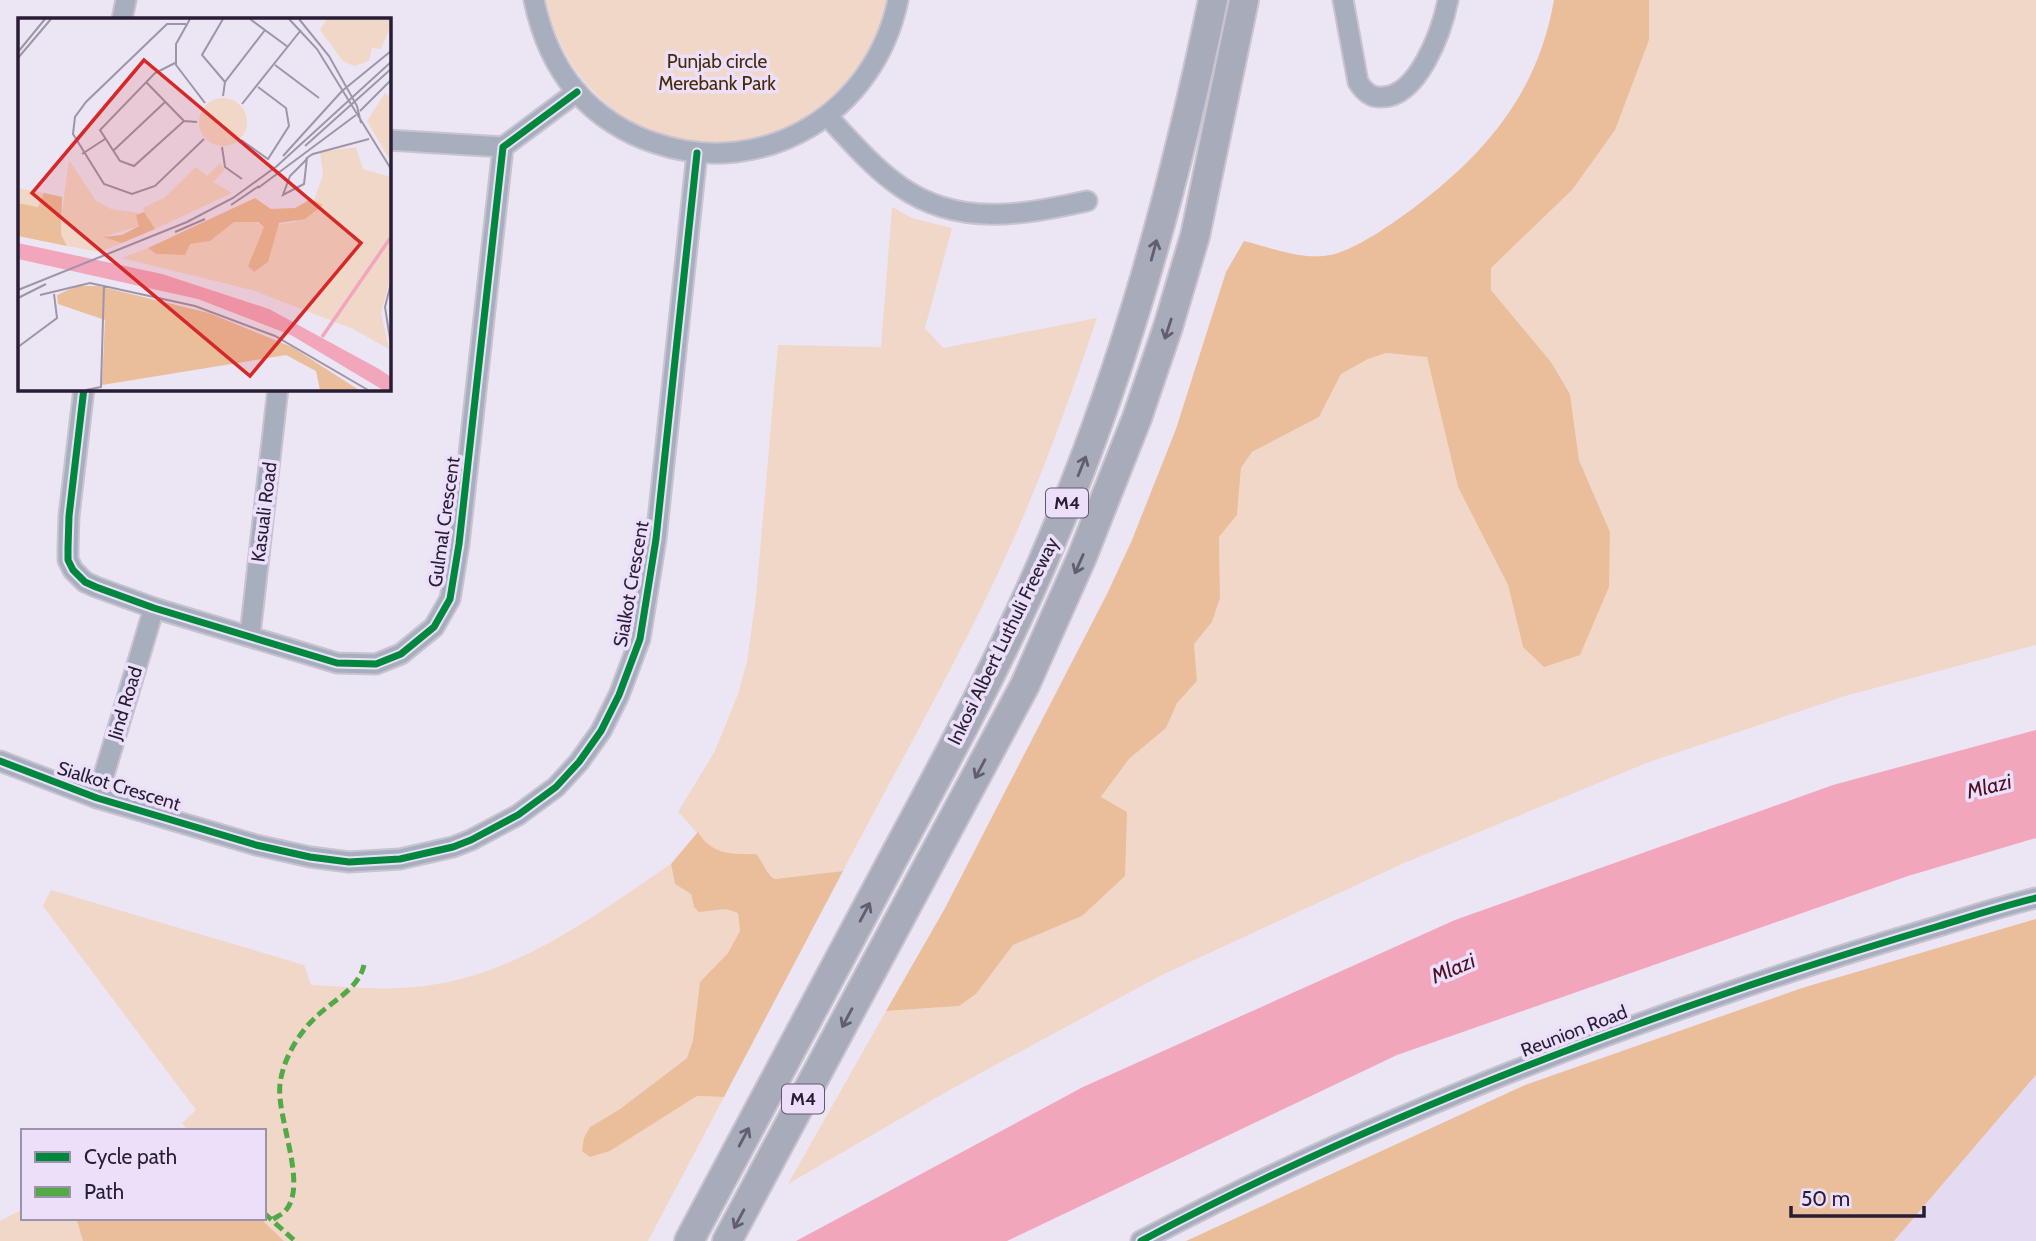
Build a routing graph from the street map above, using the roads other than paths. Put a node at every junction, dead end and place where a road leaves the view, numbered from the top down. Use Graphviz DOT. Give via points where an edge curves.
graph roads {
  1 [pos="126,0"];
  2 [pos="534,0"];
  3 [pos="898,0"];
  4 [pos="1194,0"];
  5 [pos="1213,0"];
  6 [pos="1244,0"];
  7 [pos="1264,0"];
  8 [pos="1343,0"];
  9 [pos="1448,0"];
  10 [pos="122,18"];
  11 [pos="577,92"];
  12 [pos="1189,113"];
  13 [pos="827,116"];
  14 [pos="390,140"];
  15 [pos="503,147"];
  16 [pos="697,153"];
  17 [pos="1087,201"];
  18 [pos="1195,236"];
  19 [pos="84,390"];
  20 [pos="278,390"];
  21 [pos="154,608"];
  22 [pos="250,635"];
  23 [pos="0,761"];
  24 [pos="97,798"];
  25 [pos="2036,898"];
  26 [pos="689,1241"];
  27 [pos="727,1241"];
  28 [pos="1141,1241"];
  1 -- 10 [label="street"];
  2 -- 11 [label="street" via="548,47"];
  3 -- 13 [label="street" via="873,66 852,94"];
  4 -- 12 [label="highway"];
  5 -- 12 [label="highway, Inkosi Albert Luthuli Freeway / M4"];
  6 -- 18 [label="highway, Inkosi Albert Luthuli Freeway / M4"];
  7 -- 18 [label="highway"];
  8 -- 9 [label="street" via="1358,82 1364,91 1378,97 1396,93 1416,75 1430,52"];
  11 -- 15 [label="street"];
  11 -- 16 [label="street" via="618,126 642,139"];
  26 -- 12 [label="highway, Inkosi Albert Luthuli Freeway / M4, one-way" via="983,689 1052,541 1126,343"];
  13 -- 16 [label="street" via="778,143 724,154"];
  13 -- 17 [label="street" via="898,186 941,208 989,216"];
  14 -- 15 [label="street"];
  15 -- 22 [label="street, Gulmal Crescent" via="459,544 450,599 442,615 417,643 376,664 337,663"];
  16 -- 24 [label="street, Sialkot Crescent" via="656,539 639,639 601,731 566,778 518,815 471,840 416,857 349,862 256,845"];
  18 -- 27 [label="highway, Inkosi Albert Luthuli Freeway / M4, one-way" via="1142,405 1025,685"];
  19 -- 21 [label="street, Gulmal Crescent" via="68,560 85,582"];
  20 -- 22 [label="street, Kasuali Road"];
  21 -- 22 [label="street, Gulmal Crescent"];
  21 -- 24 [label="street, Jind Road"];
  23 -- 24 [label="street, Sialkot Crescent"];
  25 -- 28 [label="street, Reunion Road" via="1834,957 1536,1062 1293,1167"];
}
